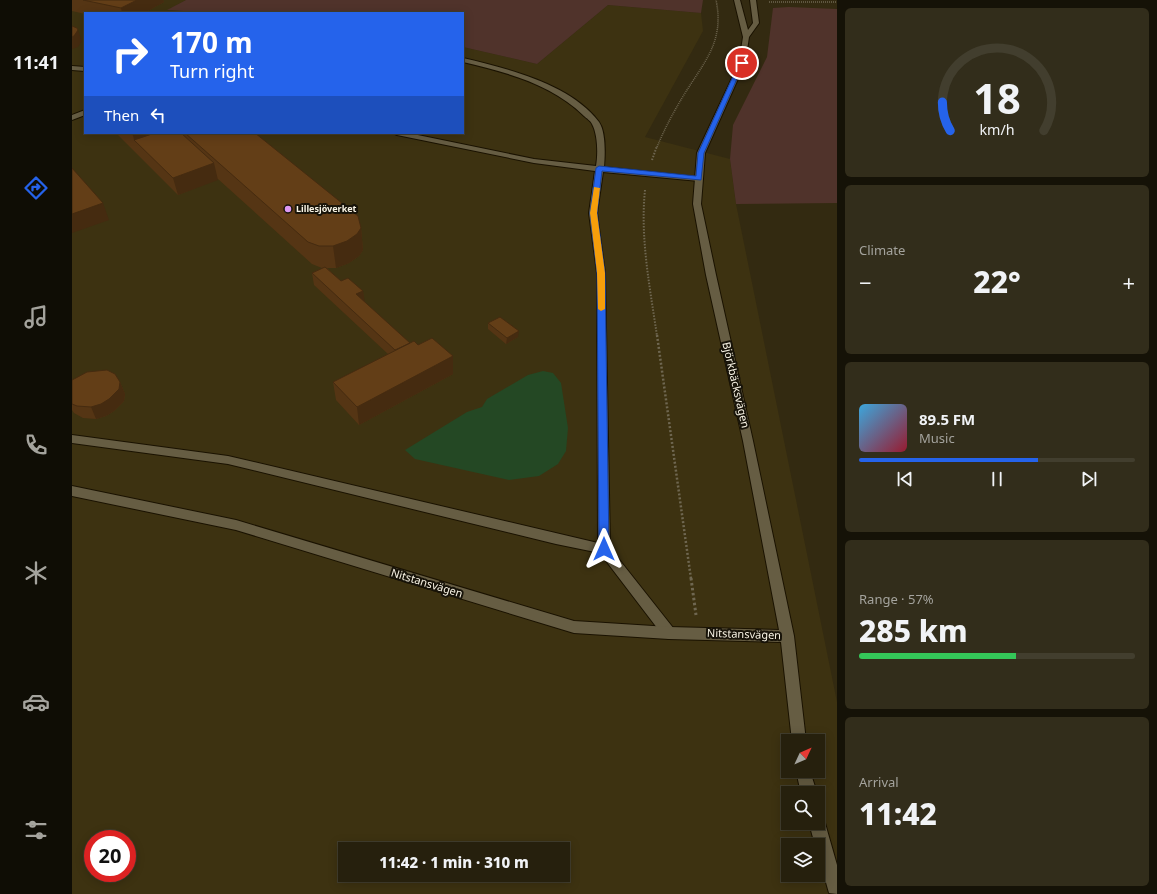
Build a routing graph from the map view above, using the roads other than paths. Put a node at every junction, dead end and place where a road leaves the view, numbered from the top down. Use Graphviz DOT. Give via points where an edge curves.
graph roads {
  1 [pos="737,0"];
  2 [pos="754,1"];
  3 [pos="746,37"];
  4 [pos="464,60"];
  5 [pos="72,68"];
  6 [pos="84,69"];
  7 [pos="84,112"];
  8 [pos="72,118"];
  9 [pos="402,134"];
  10 [pos="599,168"];
  11 [pos="699,179"];
  12 [pos="72,439"];
  13 [pos="72,491"];
  14 [pos="604,549"];
  15 [pos="669,633"];
  16 [pos="787,636"];
  17 [pos="798,734"];
  18 [pos="819,830"];
  19 [pos="837,893"];
  1 -- 3 [label="street, Björkbäcksvägen"];
  2 -- 3 [label="street, Björkbäcksvägen" via="756,23"];
  3 -- 11 [label="street, Björkbäcksvägen" via="742,63 701,153"];
  4 -- 10 [label="street" via="538,82 576,104 596,124 602,152"];
  5 -- 6 [label="street"];
  7 -- 8 [label="street"];
  9 -- 10 [label="street" via="534,161"];
  10 -- 11 [label="street"];
  10 -- 14 [label="street" via="593,213 601,273"];
  11 -- 16 [label="street, Björkbäcksvägen" via="697,204 703,236"];
  12 -- 14 [label="street" via="228,460 556,540"];
  13 -- 15 [label="street, Nitstansvägen" via="236,525 574,627"];
  14 -- 15 [label="street"];
  15 -- 16 [label="street, Nitstansvägen"];
  16 -- 17 [label="street, Björkbäcksvägen"];
  18 -- 19 [label="street"];
}
